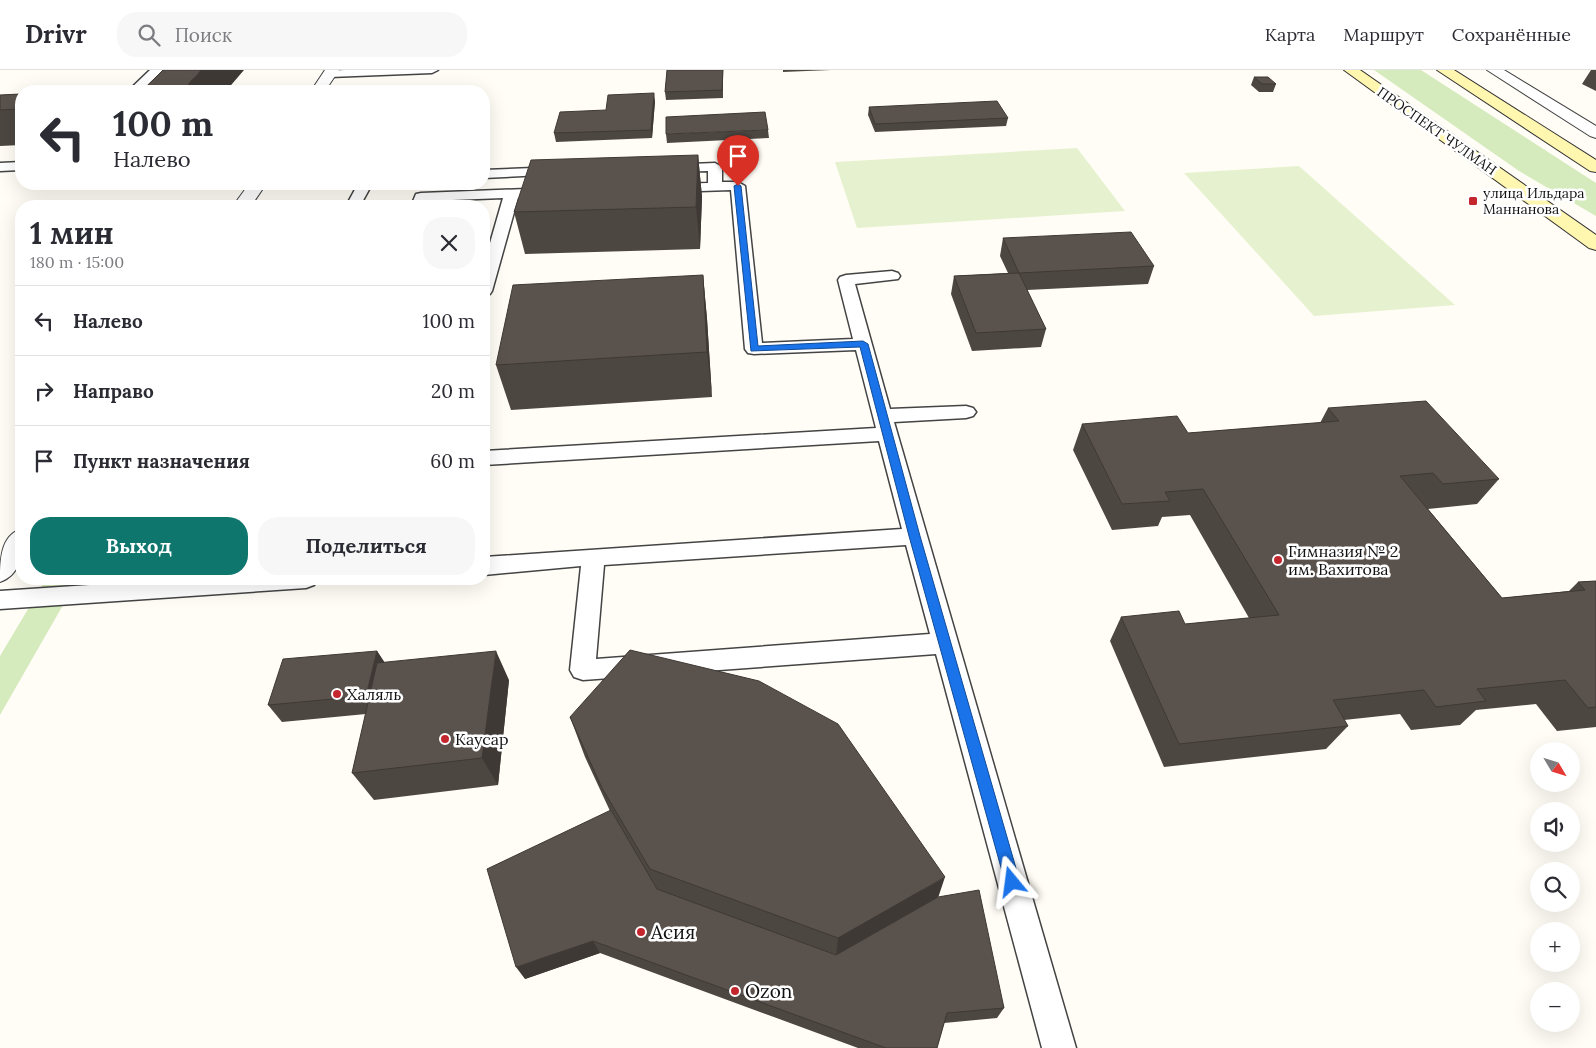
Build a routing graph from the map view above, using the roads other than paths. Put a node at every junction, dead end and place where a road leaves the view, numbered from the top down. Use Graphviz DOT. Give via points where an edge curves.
graph roads {
  1 [pos="157,70"];
  2 [pos="432,70"];
  3 [pos="1351,70"];
  4 [pos="1444,70"];
  5 [pos="1494,70"];
  6 [pos="331,72"];
  7 [pos="141,85"];
  8 [pos="322,85"];
  9 [pos="1596,133"];
  10 [pos="15,166"];
  11 [pos="0,167"];
  12 [pos="1596,167"];
  13 [pos="657,168"];
  14 [pos="569,171"];
  15 [pos="490,174"];
  16 [pos="715,187"];
  17 [pos="658,189"];
  18 [pos="563,192"];
  19 [pos="512,194"];
  20 [pos="420,200"];
  21 [pos="1596,244"];
  22 [pos="490,270"];
  23 [pos="892,276"];
  24 [pos="863,344"];
  25 [pos="966,412"];
  26 [pos="885,425"];
  27 [pos="490,458"];
  28 [pos="914,536"];
  29 [pos="15,547"];
  30 [pos="593,557"];
  31 [pos="490,566"];
  32 [pos="0,571"];
  33 [pos="219,585"];
  34 [pos="0,600"];
  35 [pos="945,643"];
  36 [pos="1059,1048"];
  1 -- 7 [label="lane"];
  2 -- 6 [label="lane"];
  3 -- 21 [label="main road, ПРОСПЕКТ ЧУЛМАН"];
  4 -- 12 [label="main road"];
  5 -- 9 [label="street"];
  6 -- 8 [label="street"];
  10 -- 11 [label="lane"];
  13 -- 16 [label="lane" via="715,167"];
  14 -- 15 [label="lane"];
  16 -- 17 [label="lane"];
  16 -- 24 [label="lane" via="738,186 754,349"];
  18 -- 19 [label="lane"];
  19 -- 20 [label="lane"];
  19 -- 22 [label="lane"];
  23 -- 24 [label="lane" via="846,280"];
  24 -- 26 [label="lane"];
  25 -- 26 [label="lane"];
  26 -- 27 [label="lane"];
  26 -- 28 [label="lane"];
  28 -- 30 [label="lane"];
  28 -- 35 [label="lane"];
  29 -- 32 [label="street"];
  30 -- 31 [label="lane"];
  30 -- 35 [label="lane" via="583,670"];
  33 -- 34 [label="lane"];
  35 -- 36 [label="lane"];
}
